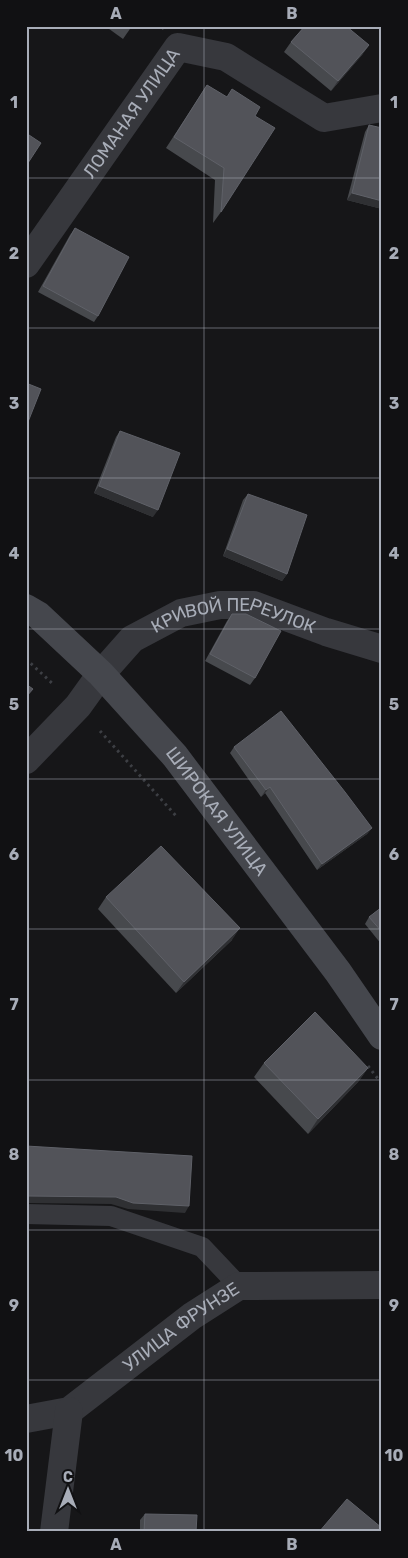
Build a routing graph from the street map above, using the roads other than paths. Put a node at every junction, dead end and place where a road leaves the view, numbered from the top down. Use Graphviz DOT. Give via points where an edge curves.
graph roads {
  1 [pos="184,37"];
  2 [pos="382,108"];
  3 [pos="26,264"];
  4 [pos="26,608"];
  5 [pos="382,649"];
  6 [pos="101,674"];
  7 [pos="26,760"];
  8 [pos="382,1036"];
  9 [pos="26,1214"];
  10 [pos="382,1285"];
  11 [pos="239,1286"];
  12 [pos="69,1411"];
  13 [pos="26,1419"];
  14 [pos="54,1532"];
  1 -- 2 [label="street, ЛОМАНАЯ УЛИЦА" via="226,57 324,118"];
  1 -- 3 [label="street, ЛОМАНАЯ УЛИЦА"];
  4 -- 6 [label="street, ШИРОКАЯ УЛИЦА"];
  5 -- 6 [label="street, КРИВОЙ ПЕРЕУЛОК" via="254,605 220,605 181,613 132,640"];
  6 -- 7 [label="street, КРИВОЙ ПЕРЕУЛОК" via="78,706"];
  6 -- 8 [label="street, ШИРОКАЯ УЛИЦА" via="175,756 338,972"];
  9 -- 11 [label="lane" via="111,1216 202,1247"];
  10 -- 11 [label="street, УЛИЦА ФРУНЗЕ"];
  11 -- 12 [label="street, УЛИЦА ФРУНЗЕ" via="192,1316"];
  12 -- 13 [label="street, УЛИЦА ФРУНЗЕ"];
  12 -- 14 [label="street"];
}
